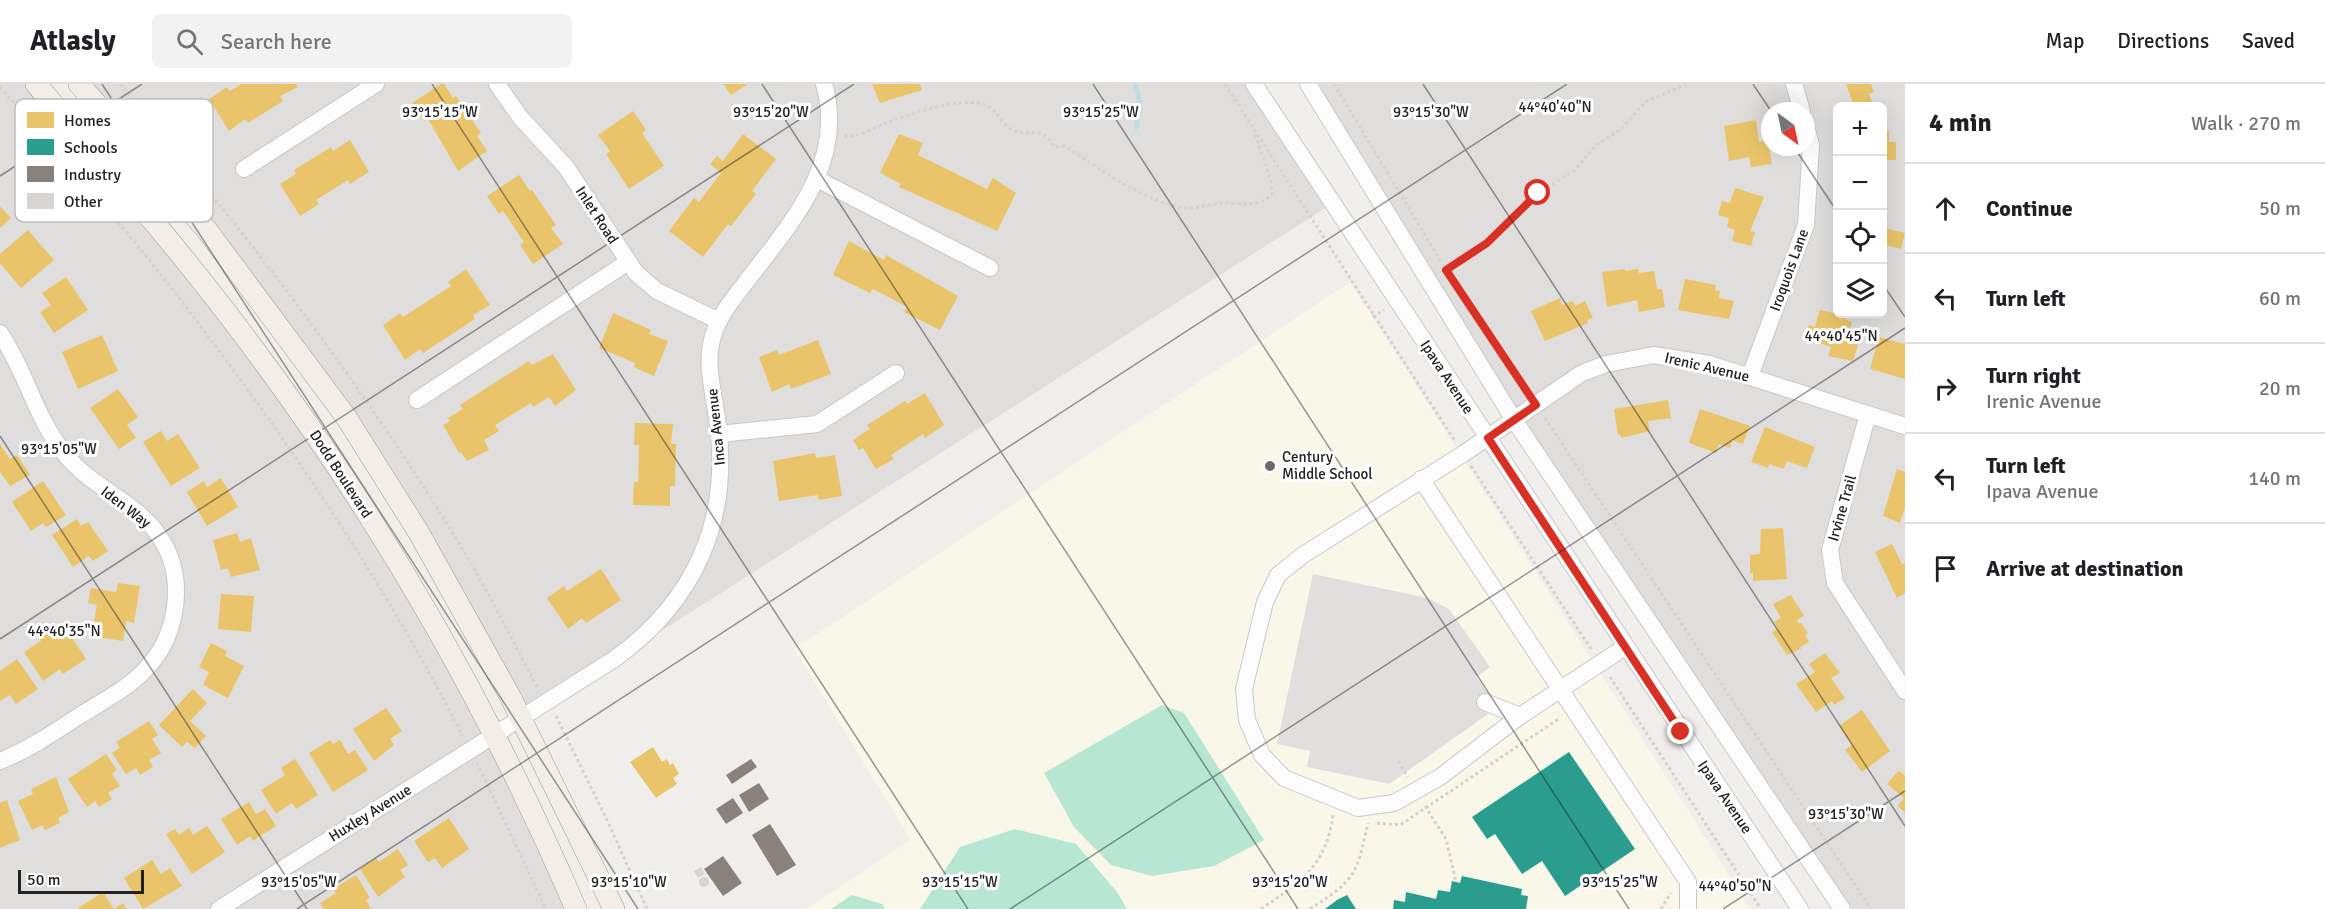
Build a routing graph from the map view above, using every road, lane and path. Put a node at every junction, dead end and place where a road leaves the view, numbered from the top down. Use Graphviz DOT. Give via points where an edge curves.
graph roads {
  1 [pos="36,84"];
  2 [pos="79,84"];
  3 [pos="376,84"];
  4 [pos="497,84"];
  5 [pos="824,84"];
  6 [pos="1225,84"];
  7 [pos="1254,84"];
  8 [pos="1308,84"];
  9 [pos="1334,84"];
  10 [pos="1688,84"];
  11 [pos="1794,84"];
  12 [pos="0,87"];
  13 [pos="49,99"];
  14 [pos="92,99"];
  15 [pos="1799,102"];
  16 [pos="15,105"];
  17 [pos="1253,126"];
  18 [pos="829,134"];
  19 [pos="1810,156"];
  20 [pos="244,169"];
  21 [pos="817,179"];
  22 [pos="116,222"];
  23 [pos="154,222"];
  24 [pos="200,222"];
  25 [pos="628,261"];
  26 [pos="990,268"];
  27 [pos="1446,270"];
  28 [pos="718,321"];
  29 [pos="0,333"];
  30 [pos="896,373"];
  31 [pos="1750,376"];
  32 [pos="417,400"];
  33 [pos="1536,405"];
  34 [pos="1868,414"];
  35 [pos="1514,420"];
  36 [pos="1905,426"];
  37 [pos="719,434"];
  38 [pos="1488,438"];
  39 [pos="1446,448"];
  40 [pos="1459,448"];
  41 [pos="1421,479"];
  42 [pos="1625,646"];
  43 [pos="1600,663"];
  44 [pos="1560,688"];
  45 [pos="1905,691"];
  46 [pos="1485,702"];
  47 [pos="1520,716"];
  48 [pos="1562,717"];
  49 [pos="522,719"];
  50 [pos="494,736"];
  51 [pos="471,751"];
  52 [pos="1398,760"];
  53 [pos="0,761"];
  54 [pos="1416,791"];
  55 [pos="1335,807"];
  56 [pos="1426,808"];
  57 [pos="1358,823"];
  58 [pos="1368,823"];
  59 [pos="1456,882"];
  60 [pos="1670,886"];
  61 [pos="1315,908"];
  62 [pos="219,909"];
  63 [pos="546,909"];
  64 [pos="576,909"];
  65 [pos="614,909"];
  66 [pos="1261,909"];
  67 [pos="1310,909"];
  68 [pos="1661,909"];
  69 [pos="1688,909"];
  70 [pos="1761,909"];
  71 [pos="1800,909"];
  72 [pos="1842,909"];
  73 [pos="1871,909"];
  1 -- 13 [label="main road, Dodd Boulevard"];
  2 -- 14 [label="main road"];
  3 -- 20 [label="street"];
  4 -- 25 [label="street, Inlet Road" via="520,117 566,167"];
  5 -- 18 [label="street, Inca Avenue"];
  6 -- 17 [label="path"];
  7 -- 38 [label="street, Ipava Avenue"];
  8 -- 35 [label="street"];
  9 -- 27 [label="path"];
  10 -- 27 [label="path" via="1646,102 1621,129 1595,146 1575,170 1538,193 1487,243"];
  11 -- 15 [label="street"];
  12 -- 16 [label="path"];
  17 -- 18 [label="path" via="1272,194 1255,204 1221,203 1198,208 1180,208 1122,183 1065,146 1055,147 1048,137 1035,131 1022,133 1010,129 990,107 977,102 920,112 849,137"];
  17 -- 40 [label="path"];
  18 -- 21 [label="street, Inca Avenue"];
  19 -- 31 [label="street, Iroquois Lane" via="1806,225"];
  21 -- 26 [label="street"];
  21 -- 28 [label="street, Inca Avenue" via="801,209"];
  22 -- 51 [label="path" via="167,282 308,472 375,578"];
  23 -- 50 [label="main road, Dodd Boulevard" via="316,436 410,582"];
  24 -- 49 [label="main road" via="340,408 419,533"];
  25 -- 28 [label="street, Inlet Road" via="657,291"];
  25 -- 32 [label="street"];
  27 -- 33 [label="path"];
  28 -- 37 [label="street, Inca Avenue" via="709,365"];
  29 -- 53 [label="street, Iden Way" via="54,440 93,482 153,527 171,560 176,587 170,630 147,668 42,740"];
  30 -- 37 [label="street" via="817,424"];
  31 -- 33 [label="street, Irenic Avenue" via="1654,355 1582,373"];
  31 -- 34 [label="street, Irenic Avenue"];
  33 -- 35 [label="street, Irenic Avenue"];
  33 -- 73 [label="path"];
  34 -- 36 [label="street, Irenic Avenue"];
  34 -- 45 [label="street, Irvine Trail" via="1830,550 1835,583"];
  35 -- 38 [label="street, Irenic Avenue"];
  35 -- 72 [label="street"];
  37 -- 49 [label="street, Inca Avenue" via="720,493 713,525 686,587 642,639"];
  38 -- 40 [label="street, Irenic Avenue"];
  38 -- 42 [label="street, Ipava Avenue"];
  39 -- 40 [label="path"];
  40 -- 41 [label="street, Irenic Avenue"];
  40 -- 43 [label="path"];
  41 -- 44 [label="street"];
  41 -- 54 [label="street, Irenic Avenue" via="1302,555 1278,575 1265,602 1244,689 1246,720 1262,755 1284,778 1358,808 1394,803"];
  42 -- 43 [label="street, Irenic Avenue"];
  42 -- 71 [label="street, Ipava Avenue"];
  43 -- 44 [label="street, Irenic Avenue"];
  43 -- 70 [label="path"];
  44 -- 47 [label="street, Irenic Avenue"];
  44 -- 69 [label="street" via="1688,882"];
  46 -- 47 [label="street"];
  47 -- 54 [label="street, Irenic Avenue"];
  48 -- 56 [label="path"];
  49 -- 50 [label="street, Huxley Avenue"];
  49 -- 65 [label="main road"];
  50 -- 51 [label="street, Huxley Avenue"];
  50 -- 64 [label="main road, Dodd Boulevard"];
  51 -- 62 [label="street, Huxley Avenue"];
  51 -- 63 [label="path"];
  52 -- 54 [label="path"];
  54 -- 56 [label="path"];
  55 -- 66 [label="path" via="1323,855 1303,881"];
  56 -- 58 [label="path" via="1400,825"];
  56 -- 59 [label="path" via="1446,839"];
  57 -- 58 [label="path"];
  58 -- 61 [label="path" via="1351,879"];
  60 -- 68 [label="path" via="1672,893"];
  61 -- 67 [label="path"];
}
